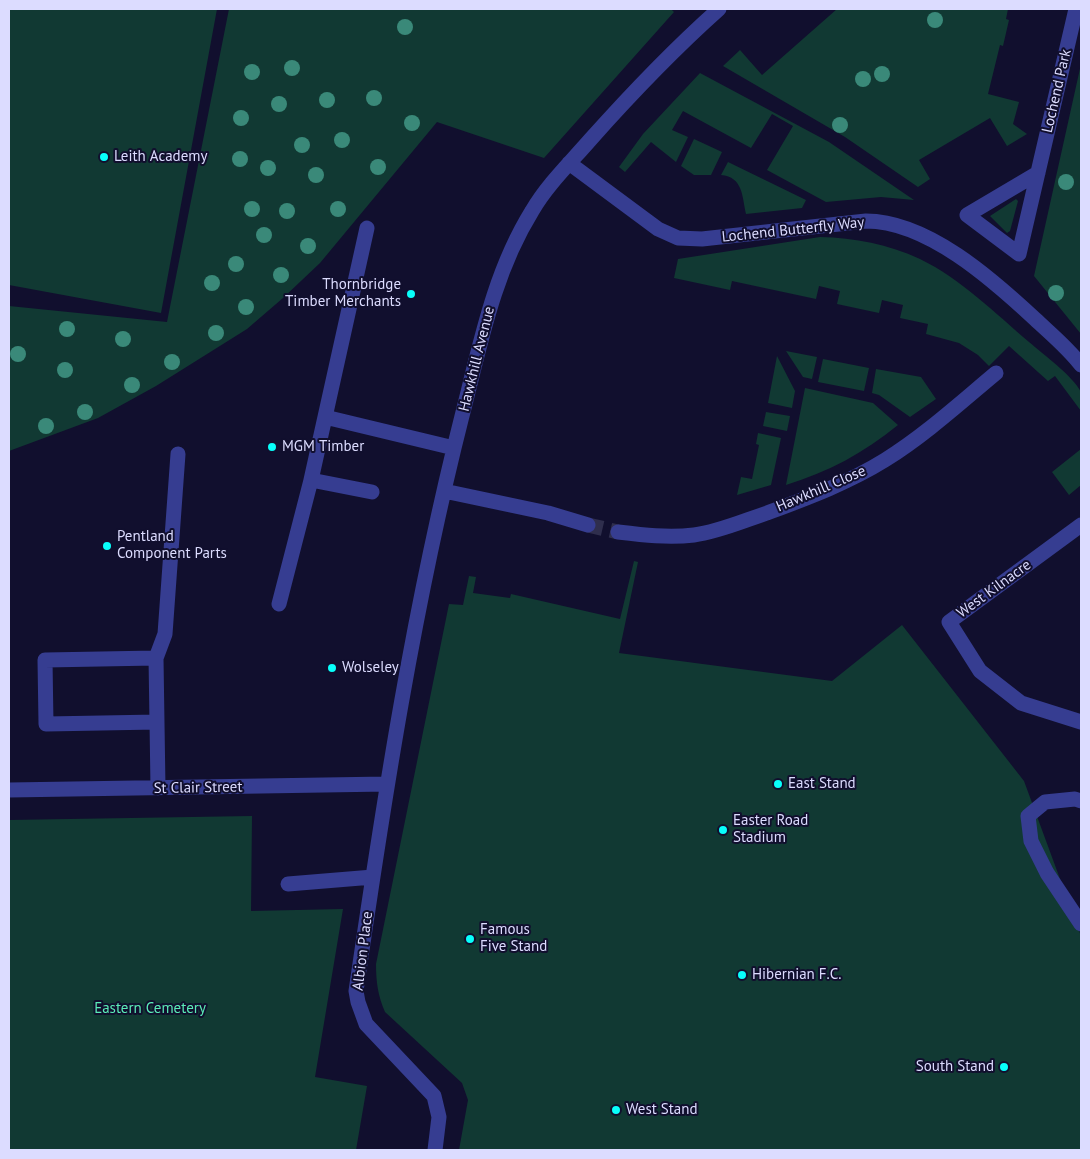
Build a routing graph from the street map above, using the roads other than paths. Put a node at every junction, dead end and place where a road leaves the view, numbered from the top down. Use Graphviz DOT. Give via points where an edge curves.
graph roads {
  1 [pos="719,9"];
  2 [pos="1076,9"];
  3 [pos="570,163"];
  4 [pos="1038,173"];
  5 [pos="368,228"];
  6 [pos="1081,365"];
  7 [pos="996,373"];
  8 [pos="325,417"];
  9 [pos="454,448"];
  10 [pos="178,454"];
  11 [pos="311,480"];
  12 [pos="444,491"];
  13 [pos="372,492"];
  14 [pos="588,525"];
  15 [pos="1081,525"];
  16 [pos="618,532"];
  17 [pos="280,604"];
  18 [pos="156,658"];
  19 [pos="157,722"];
  20 [pos="1081,722"];
  21 [pos="387,784"];
  22 [pos="158,788"];
  23 [pos="9,790"];
  24 [pos="1081,801"];
  25 [pos="373,877"];
  26 [pos="288,884"];
  27 [pos="1081,924"];
  28 [pos="435,1150"];
  1 -- 3 [label="street, Hawkhill Avenue" via="674,50"];
  2 -- 4 [label="street, Lochend Park"];
  3 -- 6 [label="street, Lochend Butterfly Way" via="658,229 678,238 702,240 859,222 880,221 897,225 943,246 981,272 1024,308"];
  3 -- 9 [label="street, Hawkhill Avenue" via="532,211 500,275"];
  4 -- 4 [label="street, Lochend Park" via="968,215 1019,254 1025,227"];
  5 -- 8 [label="street"];
  7 -- 16 [label="street, Hawkhill Close" via="903,448 839,484 696,535"];
  8 -- 9 [label="street"];
  8 -- 11 [label="street"];
  9 -- 12 [label="street, Hawkhill Avenue"];
  10 -- 18 [label="street" via="165,634"];
  11 -- 13 [label="street"];
  11 -- 17 [label="street"];
  12 -- 14 [label="street"];
  12 -- 21 [label="street, Hawkhill Avenue"];
  15 -- 20 [label="street, West Kilnacre" via="949,622 980,671 1021,702"];
  18 -- 19 [label="street"];
  18 -- 19 [label="street" via="45,660 46,724"];
  19 -- 22 [label="street"];
  21 -- 22 [label="street, St Clair Street"];
  21 -- 25 [label="street, Albion Place"];
  22 -- 23 [label="street, St Clair Street"];
  24 -- 27 [label="street" via="1075,798 1045,802 1028,816 1031,841 1047,873"];
  25 -- 26 [label="street"];
  25 -- 28 [label="street, Albion Place" via="356,991 358,1002 366,1024 434,1096 439,1117"];
}
